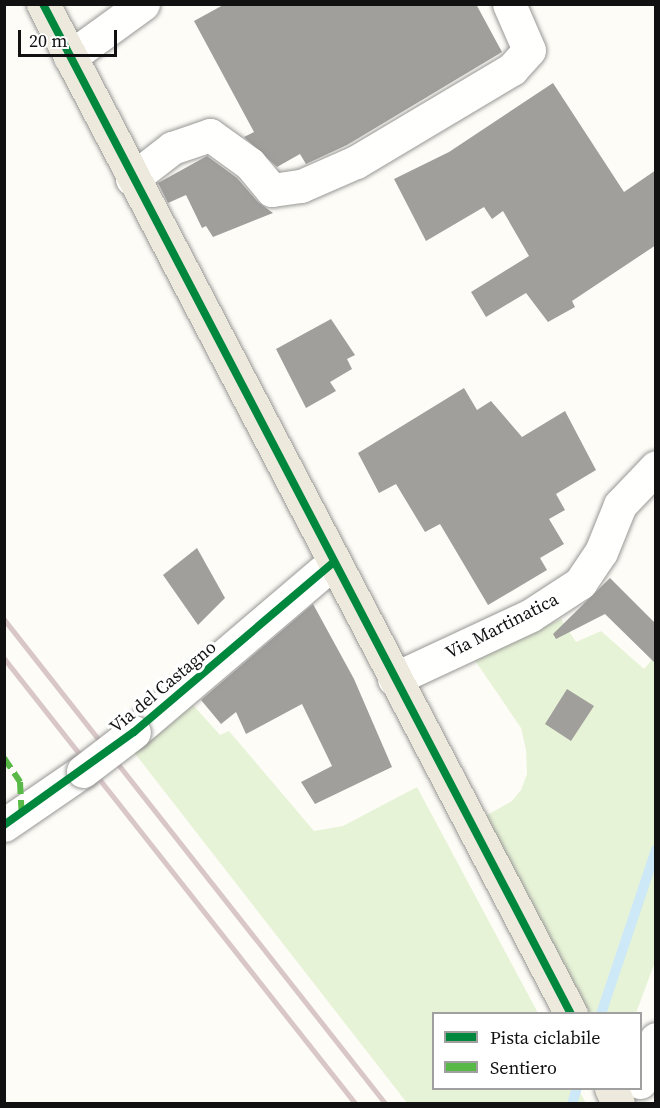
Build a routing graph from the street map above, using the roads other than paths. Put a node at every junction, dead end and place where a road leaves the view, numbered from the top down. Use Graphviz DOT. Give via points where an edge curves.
graph roads {
  1 [pos="43,4"];
  2 [pos="143,4"];
  3 [pos="509,4"];
  4 [pos="70,57"];
  5 [pos="132,179"];
  6 [pos="656,467"];
  7 [pos="334,562"];
  8 [pos="394,679"];
  9 [pos="4,825"];
  10 [pos="570,1012"];
  11 [pos="656,1039"];
  12 [pos="642,1077"];
  13 [pos="611,1090"];
  14 [pos="618,1104"];
  1 -- 4 [label="main road"];
  2 -- 4 [label="street"];
  3 -- 5 [label="street" via="529,50 512,69 356,162 301,186 272,190 250,164 210,135 172,148"];
  4 -- 5 [label="main road"];
  5 -- 7 [label="main road"];
  6 -- 8 [label="street, Via Martinatica" via="620,505 601,552 580,583 531,615"];
  7 -- 8 [label="main road"];
  7 -- 9 [label="street, Via del Castagno, bridge" via="134,732"];
  8 -- 10 [label="main road"];
  11 -- 12 [label="street"];
  13 -- 14 [label="main road"];
}
